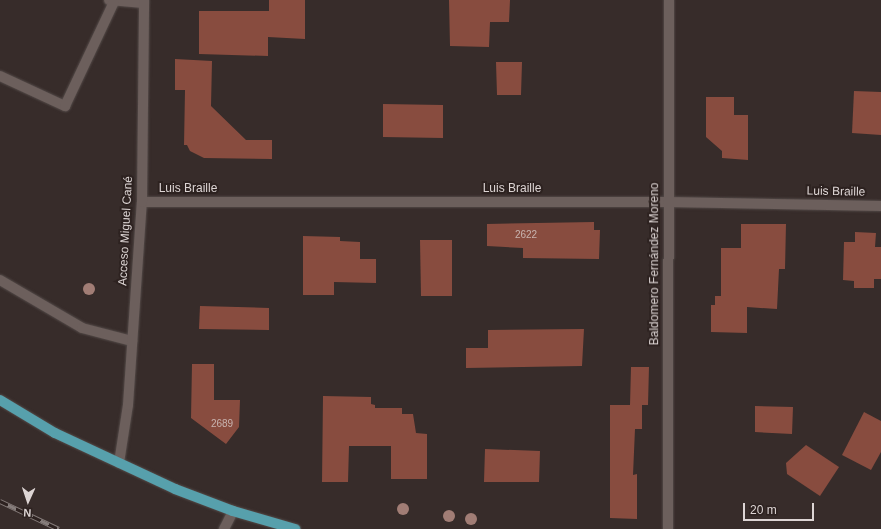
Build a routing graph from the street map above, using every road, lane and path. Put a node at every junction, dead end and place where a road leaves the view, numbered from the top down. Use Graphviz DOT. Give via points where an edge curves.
graph roads {
  1 [pos="669,0"];
  2 [pos="112,1"];
  3 [pos="144,1"];
  4 [pos="0,76"];
  5 [pos="142,202"];
  6 [pos="668,202"];
  7 [pos="881,206"];
  8 [pos="0,280"];
  9 [pos="132,341"];
  10 [pos="0,400"];
  11 [pos="119,463"];
  12 [pos="233,511"];
  13 [pos="224,529"];
  14 [pos="294,529"];
  15 [pos="668,529"];
  1 -- 6 [label="street, Baldomero Fernández Moreno"];
  2 -- 3 [label="street"];
  2 -- 4 [label="street" via="65,106"];
  3 -- 5 [label="street, Acceso Miguel Cané"];
  5 -- 6 [label="street, Luis Braille"];
  5 -- 9 [label="street, Acceso Miguel Cané"];
  6 -- 7 [label="street, Luis Braille"];
  6 -- 15 [label="street, Baldomero Fernández Moreno"];
  8 -- 9 [label="street" via="82,328"];
  9 -- 11 [label="street, Acceso Miguel Cané" via="128,404"];
  10 -- 11 [label="main road" via="55,433"];
  11 -- 12 [label="main road" via="175,489"];
  12 -- 13 [label="street"];
  12 -- 14 [label="main road"];
}
